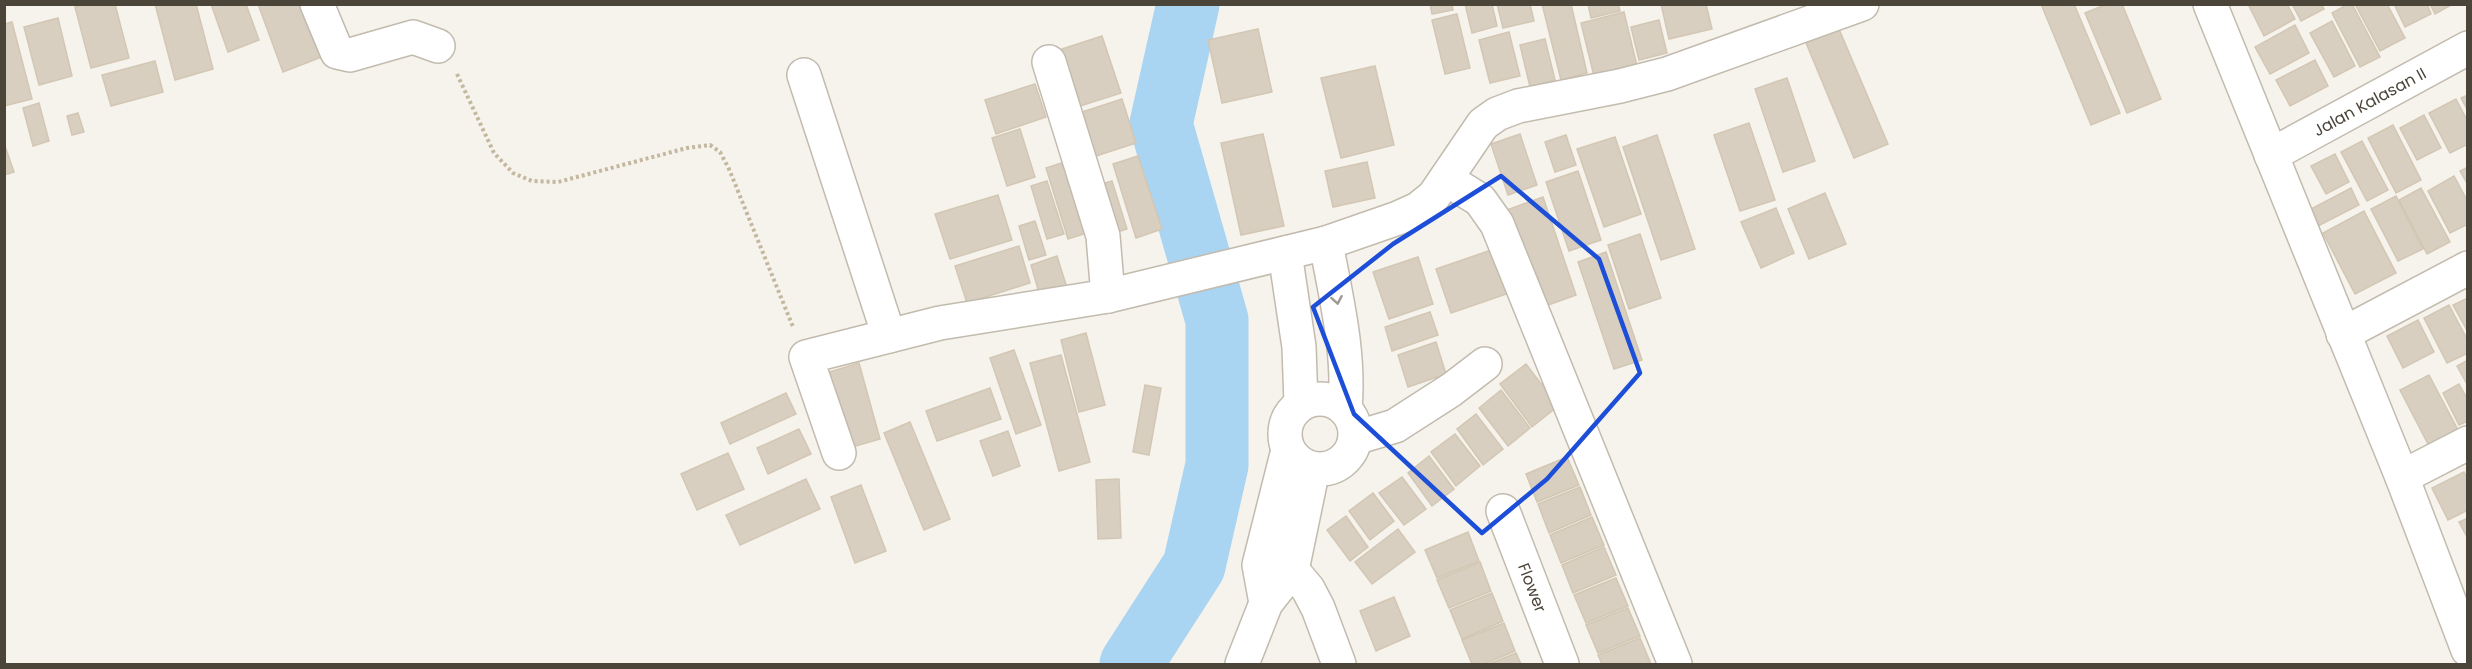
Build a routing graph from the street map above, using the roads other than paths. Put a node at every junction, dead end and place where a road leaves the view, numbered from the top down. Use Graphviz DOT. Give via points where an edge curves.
graph roads {
  1 [pos="317,4"];
  2 [pos="1862,4"];
  3 [pos="2210,4"];
  4 [pos="438,46"];
  5 [pos="2468,48"];
  6 [pos="1049,62"];
  7 [pos="804,75"];
  8 [pos="2271,154"];
  9 [pos="1446,179"];
  10 [pos="1326,243"];
  11 [pos="1285,253"];
  12 [pos="2468,268"];
  13 [pos="1108,296"];
  14 [pos="2343,334"];
  15 [pos="889,336"];
  16 [pos="1485,364"];
  17 [pos="1301,404"];
  18 [pos="1350,424"];
  19 [pos="2468,442"];
  20 [pos="840,453"];
  21 [pos="1301,459"];
  22 [pos="2402,477"];
  23 [pos="1503,511"];
  24 [pos="1259,565"];
  25 [pos="1292,570"];
  26 [pos="1266,603"];
  27 [pos="2468,650"];
  28 [pos="1242,664"];
  29 [pos="1340,664"];
  30 [pos="1562,664"];
  31 [pos="1675,664"];
  1 -- 4 [label="street" via="337,52 350,55 413,37"];
  2 -- 9 [label="street" via="1667,74 1497,114 1484,124"];
  3 -- 8 [label="street"];
  5 -- 8 [label="street, Jalan Kalasan II"];
  6 -- 13 [label="street" via="1103,236"];
  7 -- 15 [label="street"];
  8 -- 14 [label="street"];
  9 -- 10 [label="street" via="1418,209"];
  9 -- 31 [label="street" via="1480,200 1497,224"];
  10 -- 11 [label="street"];
  10 -- 18 [label="street, one-way" via="1344,337"];
  11 -- 13 [label="street"];
  11 -- 17 [label="street" via="1299,347"];
  12 -- 14 [label="street"];
  13 -- 15 [label="street" via="939,323"];
  14 -- 22 [label="street"];
  15 -- 20 [label="street" via="806,357"];
  16 -- 18 [label="street" via="1395,426"];
  17 -- 18 [label="street" via="1316,399 1332,401"];
  17 -- 21 [label="street" via="1290,417 1285,433"];
  18 -- 21 [label="street" via="1352,450 1345,459 1325,470"];
  19 -- 22 [label="street"];
  21 -- 24 [label="street"];
  21 -- 25 [label="street"];
  22 -- 27 [label="street"];
  23 -- 30 [label="street, Flower"];
  24 -- 25 [label="street"];
  24 -- 26 [label="street"];
  25 -- 26 [label="street"];
  25 -- 29 [label="street" via="1318,608"];
  26 -- 28 [label="street"];
}
